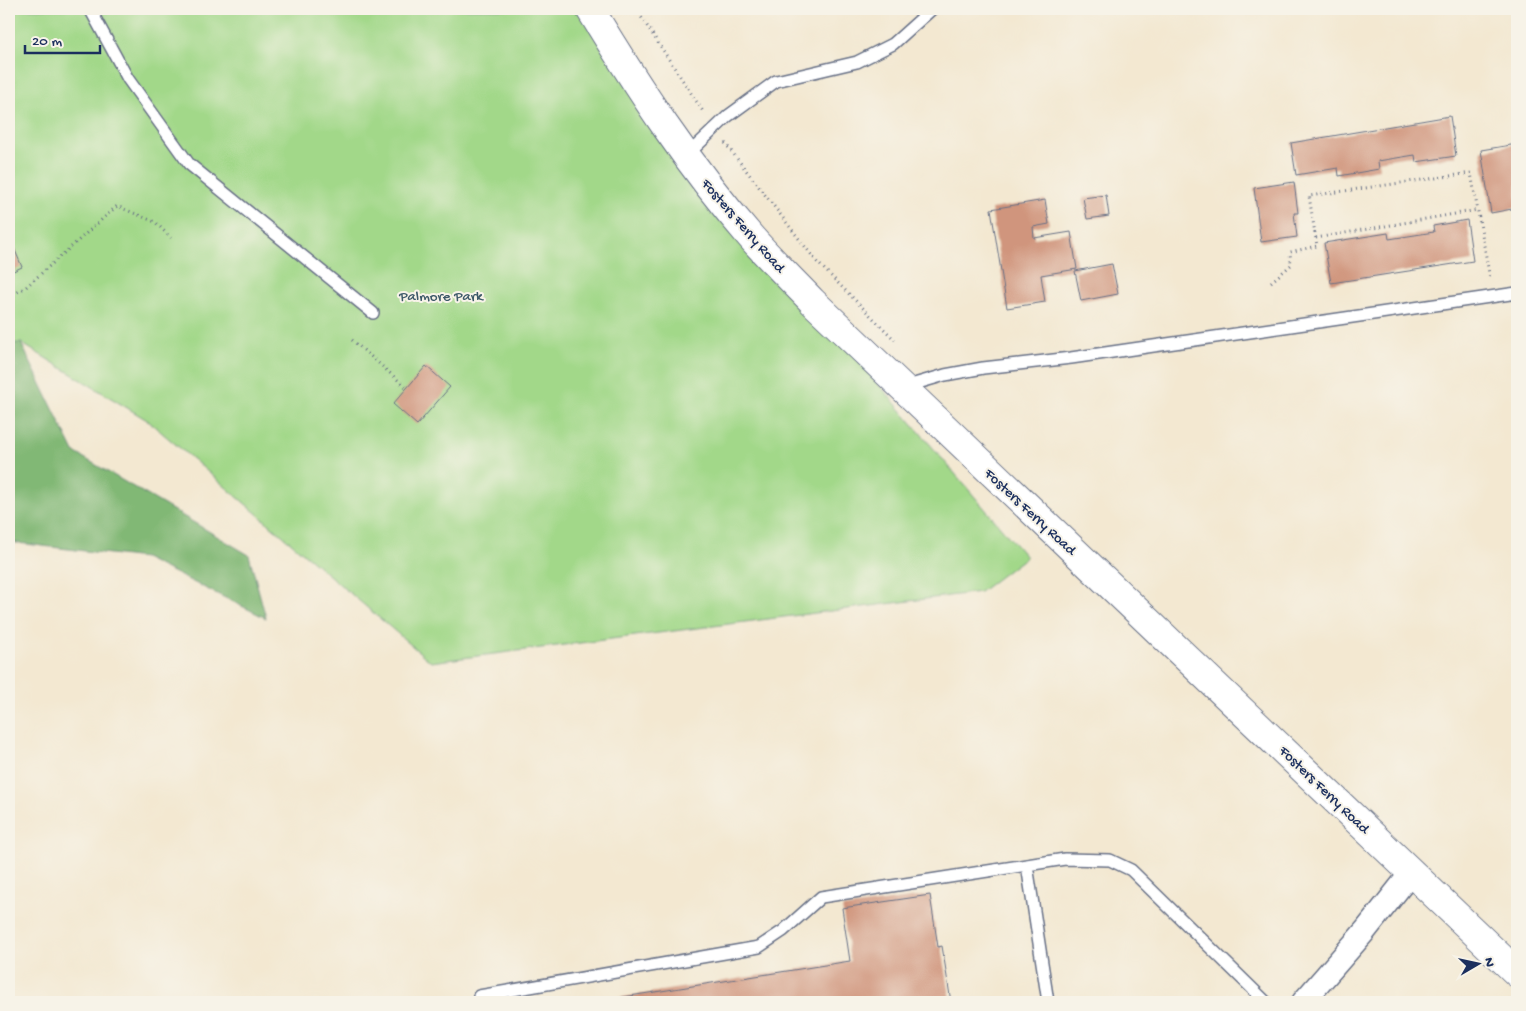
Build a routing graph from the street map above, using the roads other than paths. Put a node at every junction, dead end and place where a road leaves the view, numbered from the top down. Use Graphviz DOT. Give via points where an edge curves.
graph roads {
  1 [pos="90,9"];
  2 [pos="590,9"];
  3 [pos="932,9"];
  4 [pos="687,155"];
  5 [pos="1517,293"];
  6 [pos="374,313"];
  7 [pos="901,388"];
  8 [pos="1027,865"];
  9 [pos="1411,873"];
  10 [pos="1517,973"];
  11 [pos="479,996"];
  12 [pos="1048,1002"];
  13 [pos="1266,1002"];
  14 [pos="1303,1002"];
  1 -- 6 [label="lane" via="128,79 189,164"];
  2 -- 4 [label="street, Fosters Ferry Road" via="635,82"];
  3 -- 4 [label="lane" via="892,44 857,62 776,81 728,116"];
  4 -- 7 [label="street, Fosters Ferry Road" via="750,236"];
  5 -- 7 [label="lane" via="983,368"];
  7 -- 9 [label="street, Fosters Ferry Road" via="1359,820"];
  8 -- 11 [label="lane" via="821,896 783,931 759,947"];
  8 -- 12 [label="lane"];
  8 -- 13 [label="lane" via="1065,859 1110,860 1131,870"];
  9 -- 10 [label="street, Fosters Ferry Road"];
  9 -- 14 [label="street"];
}
